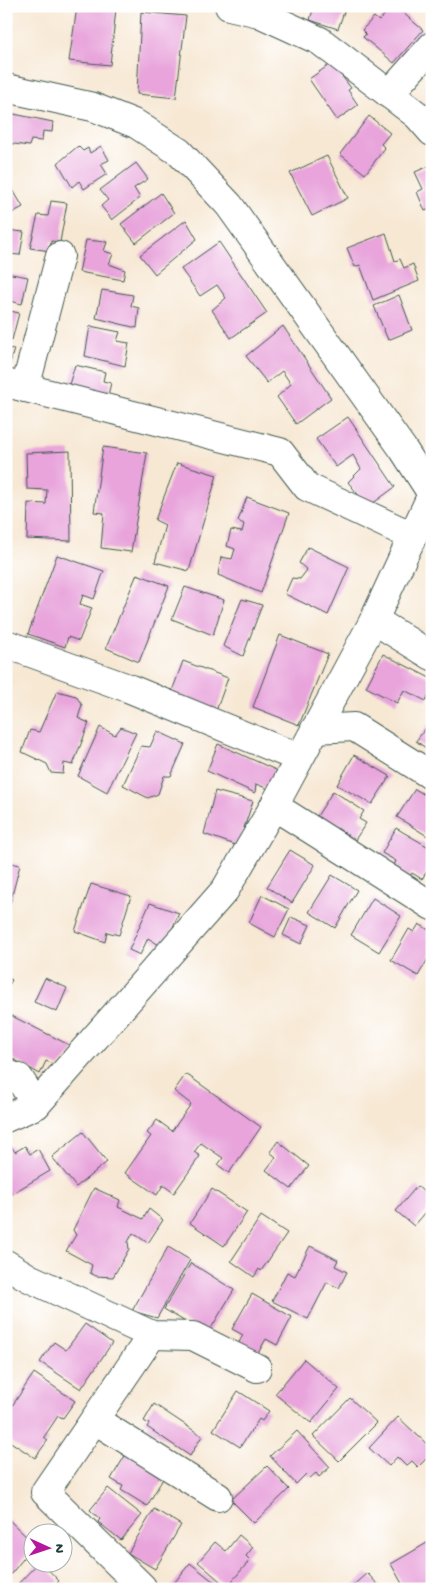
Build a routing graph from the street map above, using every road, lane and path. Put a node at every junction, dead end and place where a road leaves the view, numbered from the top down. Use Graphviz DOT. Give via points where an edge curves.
graph roads {
  1 [pos="229,6"];
  2 [pos="432,46"];
  3 [pos="6,88"];
  4 [pos="389,94"];
  5 [pos="432,132"];
  6 [pos="60,256"];
  7 [pos="16,385"];
  8 [pos="432,494"];
  9 [pos="412,536"];
  10 [pos="374,620"];
  11 [pos="6,644"];
  12 [pos="432,656"];
  13 [pos="315,729"];
  14 [pos="300,758"];
  15 [pos="432,776"];
  16 [pos="274,806"];
  17 [pos="432,906"];
  18 [pos="6,1074"];
  19 [pos="36,1106"];
  20 [pos="6,1118"];
  21 [pos="6,1264"];
  22 [pos="152,1335"];
  23 [pos="257,1368"];
  24 [pos="95,1420"];
  25 [pos="218,1497"];
  26 [pos="142,1587"];
  1 -- 4 [label="street" via="258,13 320,41"];
  2 -- 4 [label="street"];
  3 -- 8 [label="street" via="93,107 136,124 179,152 229,205"];
  4 -- 5 [label="street" via="417,115"];
  6 -- 7 [label="street"];
  7 -- 9 [label="street" via="280,452 307,487"];
  8 -- 9 [label="street"];
  9 -- 10 [label="street"];
  10 -- 12 [label="street"];
  10 -- 13 [label="street"];
  11 -- 14 [label="street" via="128,688"];
  13 -- 14 [label="street"];
  13 -- 15 [label="street" via="354,727"];
  14 -- 16 [label="street"];
  16 -- 17 [label="street"];
  16 -- 19 [label="street" via="224,890"];
  18 -- 19 [label="street" via="19,1078"];
  19 -- 20 [label="street"];
  21 -- 22 [label="street" via="29,1278"];
  22 -- 23 [label="street" via="193,1336"];
  22 -- 24 [label="street"];
  24 -- 25 [label="street"];
  24 -- 26 [label="street" via="45,1492"];
}
